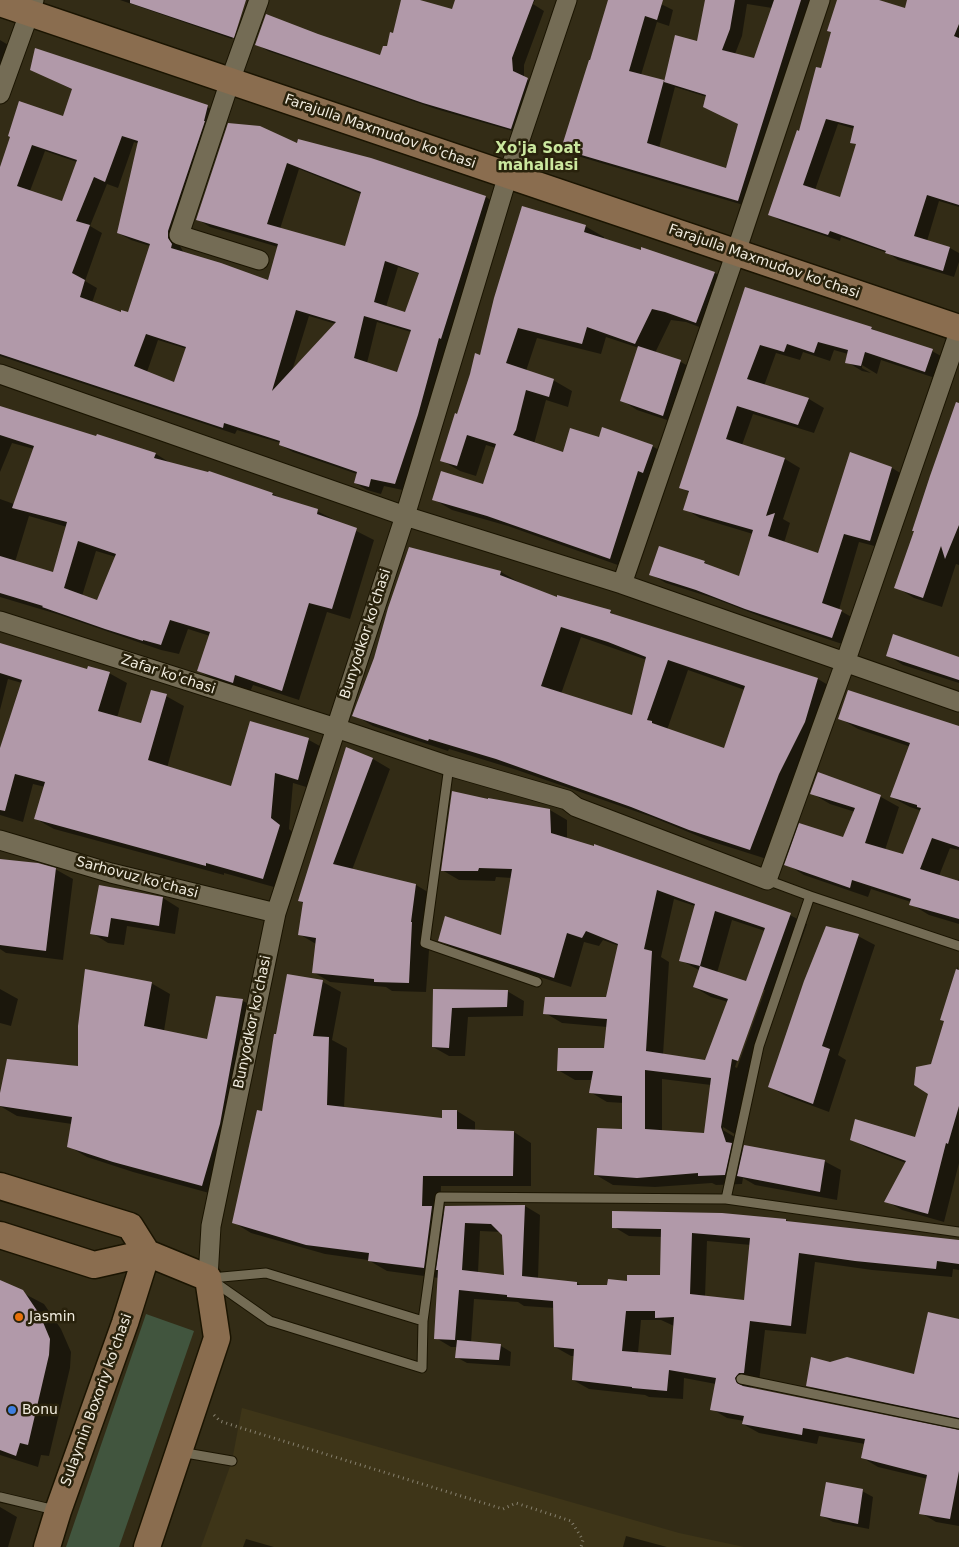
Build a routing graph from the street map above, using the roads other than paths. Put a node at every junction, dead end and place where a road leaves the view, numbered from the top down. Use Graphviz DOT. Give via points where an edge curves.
graph roads {
  1 [pos="259,0"];
  2 [pos="568,0"];
  3 [pos="820,0"];
  4 [pos="0,3"];
  5 [pos="32,6"];
  6 [pos="230,81"];
  7 [pos="0,94"];
  8 [pos="508,175"];
  9 [pos="736,252"];
  10 [pos="259,260"];
  11 [pos="959,328"];
  12 [pos="959,332"];
  13 [pos="0,374"];
  14 [pos="405,516"];
  15 [pos="622,584"];
  16 [pos="0,621"];
  17 [pos="845,663"];
  18 [pos="959,702"];
  19 [pos="336,728"];
  20 [pos="449,766"];
  21 [pos="0,840"];
  22 [pos="767,880"];
  23 [pos="810,896"];
  24 [pos="276,913"];
  25 [pos="959,946"];
  26 [pos="537,982"];
  27 [pos="0,1186"];
  28 [pos="726,1199"];
  29 [pos="959,1232"];
  30 [pos="0,1235"];
  31 [pos="146,1253"];
  32 [pos="208,1278"];
  33 [pos="423,1321"];
  34 [pos="741,1379"];
  35 [pos="959,1424"];
  36 [pos="180,1452"];
  37 [pos="232,1460"];
  38 [pos="0,1497"];
  39 [pos="58,1511"];
  40 [pos="47,1547"];
  41 [pos="147,1547"];
  1 -- 6 [label="street"];
  2 -- 8 [label="street, Bunyodkor ko'chasi"];
  3 -- 9 [label="street"];
  4 -- 5 [label="main road, Farajulla Maxmudov ko'chasi"];
  5 -- 6 [label="main road, Farajulla Maxmudov ko'chasi"];
  5 -- 7 [label="street"];
  6 -- 8 [label="main road, Farajulla Maxmudov ko'chasi"];
  6 -- 10 [label="street" via="179,235"];
  8 -- 9 [label="main road, Farajulla Maxmudov ko'chasi"];
  8 -- 14 [label="street, Bunyodkor ko'chasi"];
  9 -- 11 [label="main road, Farajulla Maxmudov ko'chasi"];
  9 -- 15 [label="street"];
  12 -- 17 [label="street"];
  13 -- 14 [label="street"];
  14 -- 15 [label="street"];
  14 -- 19 [label="street, Bunyodkor ko'chasi"];
  15 -- 17 [label="street"];
  16 -- 19 [label="street, Zafar ko'chasi"];
  17 -- 18 [label="street"];
  17 -- 22 [label="street"];
  19 -- 20 [label="street, Zafar ko'chasi"];
  19 -- 24 [label="street, Bunyodkor ko'chasi"];
  20 -- 22 [label="street, Zafar ko'chasi" via="567,800 576,807"];
  20 -- 26 [label="lane" via="424,943"];
  21 -- 24 [label="street, Sarhovuz ko'chasi" via="111,873"];
  22 -- 23 [label="lane"];
  23 -- 25 [label="lane"];
  23 -- 28 [label="lane" via="759,1046"];
  24 -- 32 [label="street, Bunyodkor ko'chasi" via="211,1226"];
  27 -- 31 [label="main road" via="130,1226"];
  28 -- 29 [label="lane"];
  28 -- 33 [label="lane" via="440,1197"];
  30 -- 31 [label="main road" via="94,1265"];
  31 -- 32 [label="main road"];
  31 -- 39 [label="main road, Sulaymin Boxoriy ko'chasi" via="126,1323"];
  32 -- 33 [label="lane" via="266,1273"];
  32 -- 33 [label="lane" via="270,1321 422,1368"];
  32 -- 36 [label="main road" via="218,1338"];
  34 -- 35 [label="lane"];
  36 -- 37 [label="lane"];
  36 -- 41 [label="main road"];
  38 -- 39 [label="lane"];
  39 -- 40 [label="main road, Sulaymin Boxoriy ko'chasi"];
}
